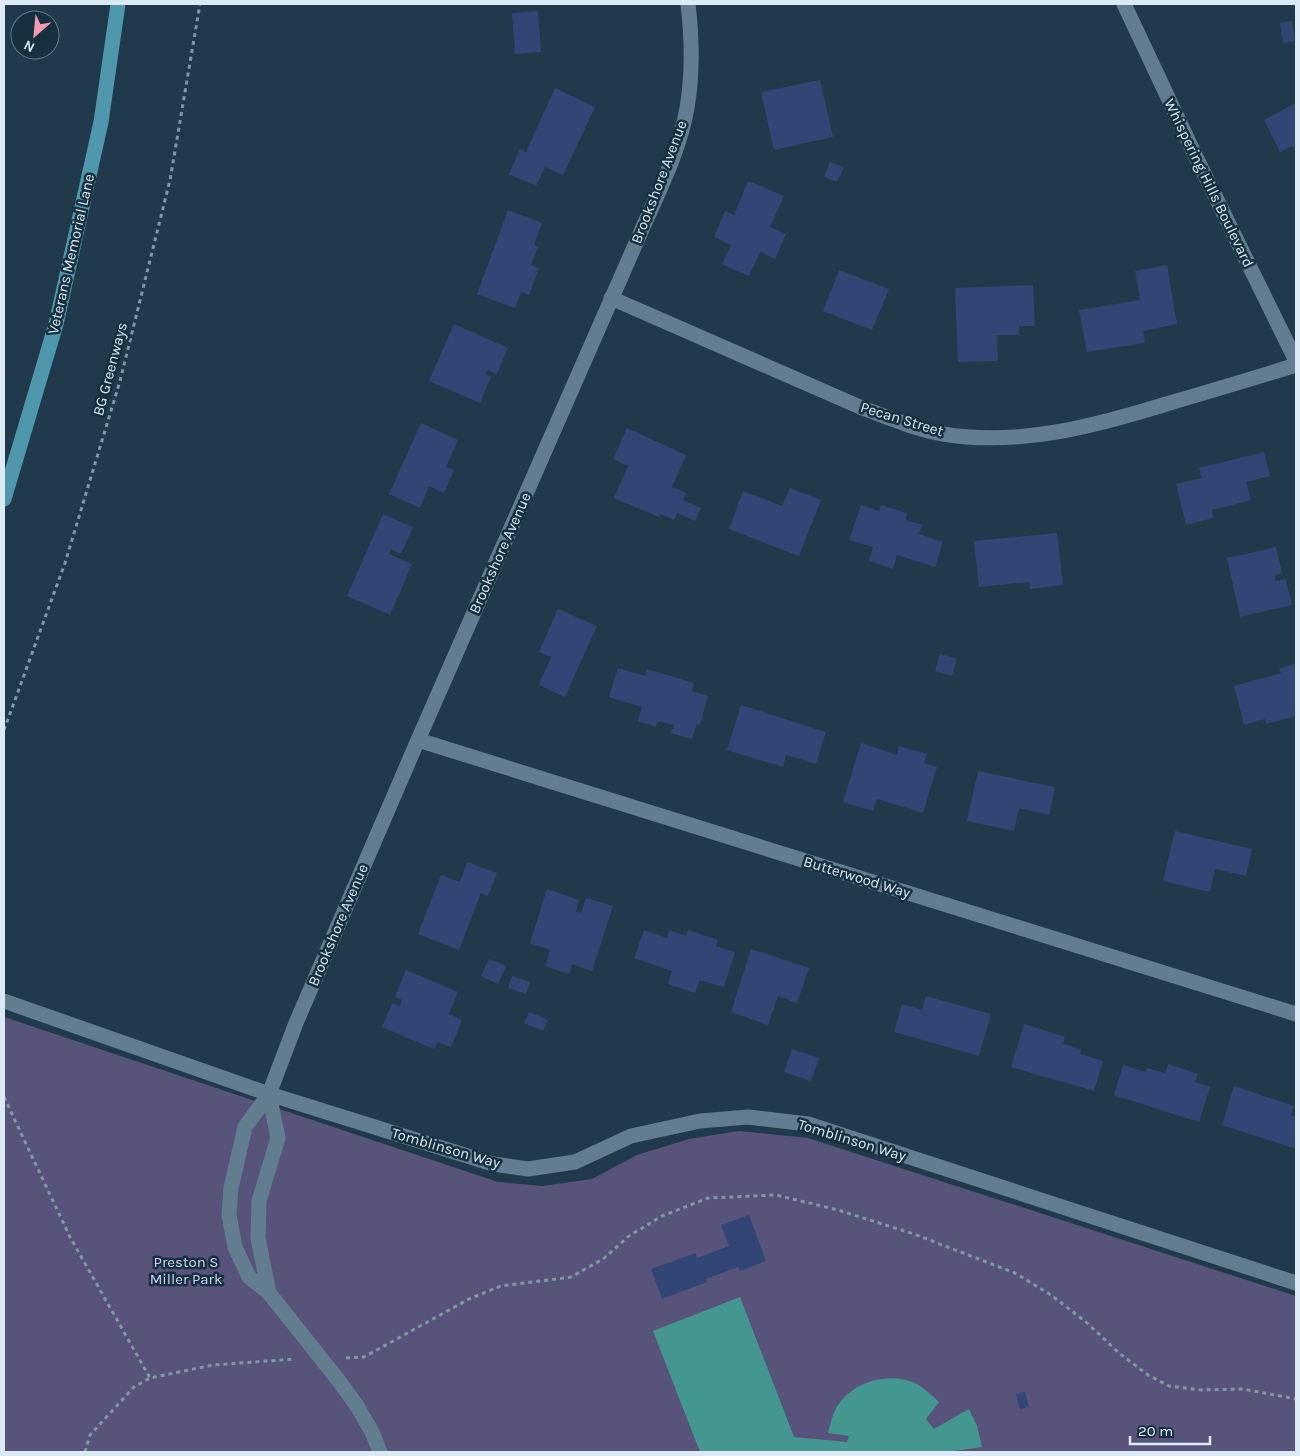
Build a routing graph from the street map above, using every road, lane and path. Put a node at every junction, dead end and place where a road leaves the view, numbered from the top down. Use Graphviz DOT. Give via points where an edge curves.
graph roads {
  1 [pos="118,4"];
  2 [pos="200,4"];
  3 [pos="688,4"];
  4 [pos="1124,4"];
  5 [pos="611,298"];
  6 [pos="1296,361"];
  7 [pos="1296,366"];
  8 [pos="4,499"];
  9 [pos="4,730"];
  10 [pos="418,740"];
  11 [pos="4,1001"];
  12 [pos="1296,1014"];
  13 [pos="269,1094"];
  14 [pos="4,1097"];
  15 [pos="1296,1283"];
  16 [pos="269,1293"];
  17 [pos="320,1358"];
  18 [pos="150,1378"];
  19 [pos="1296,1399"];
  20 [pos="85,1452"];
  21 [pos="380,1452"];
  1 -- 8 [label="main road, Veterans Memorial Lane" via="102,122 56,324"];
  2 -- 9 [label="path, BG Greenways" via="170,180 120,381 65,563"];
  3 -- 5 [label="street, Brookshore Avenue" via="692,67 687,108 676,148"];
  4 -- 6 [label="street, Whispering Hills Boulevard"];
  5 -- 7 [label="street, Pecan Street" via="852,404 942,434 1022,436 1075,429"];
  5 -- 10 [label="street, Brookshore Avenue"];
  10 -- 12 [label="street, Butterwood Way"];
  10 -- 13 [label="street, Brookshore Avenue" via="296,1023"];
  11 -- 13 [label="street, Tomblinson Way"];
  13 -- 15 [label="street, Tomblinson Way" via="493,1164 528,1169 575,1162 631,1136 700,1121 748,1117 808,1124"];
  13 -- 16 [label="street" via="278,1138 259,1201 258,1238"];
  13 -- 16 [label="street" via="245,1127 231,1188 229,1215 235,1247 249,1277"];
  14 -- 18 [label="path" via="70,1237"];
  16 -- 17 [label="street"];
  17 -- 18 [label="path" via="213,1365"];
  17 -- 19 [label="path" via="364,1357 469,1299 501,1286 571,1277 603,1259 630,1236 662,1216 708,1198 776,1195 906,1231 1015,1272 1086,1322 1148,1375 1169,1386 1200,1390 1243,1389"];
  17 -- 21 [label="street" via="357,1406"];
  18 -- 20 [label="path" via="134,1387 90,1435"];
}
